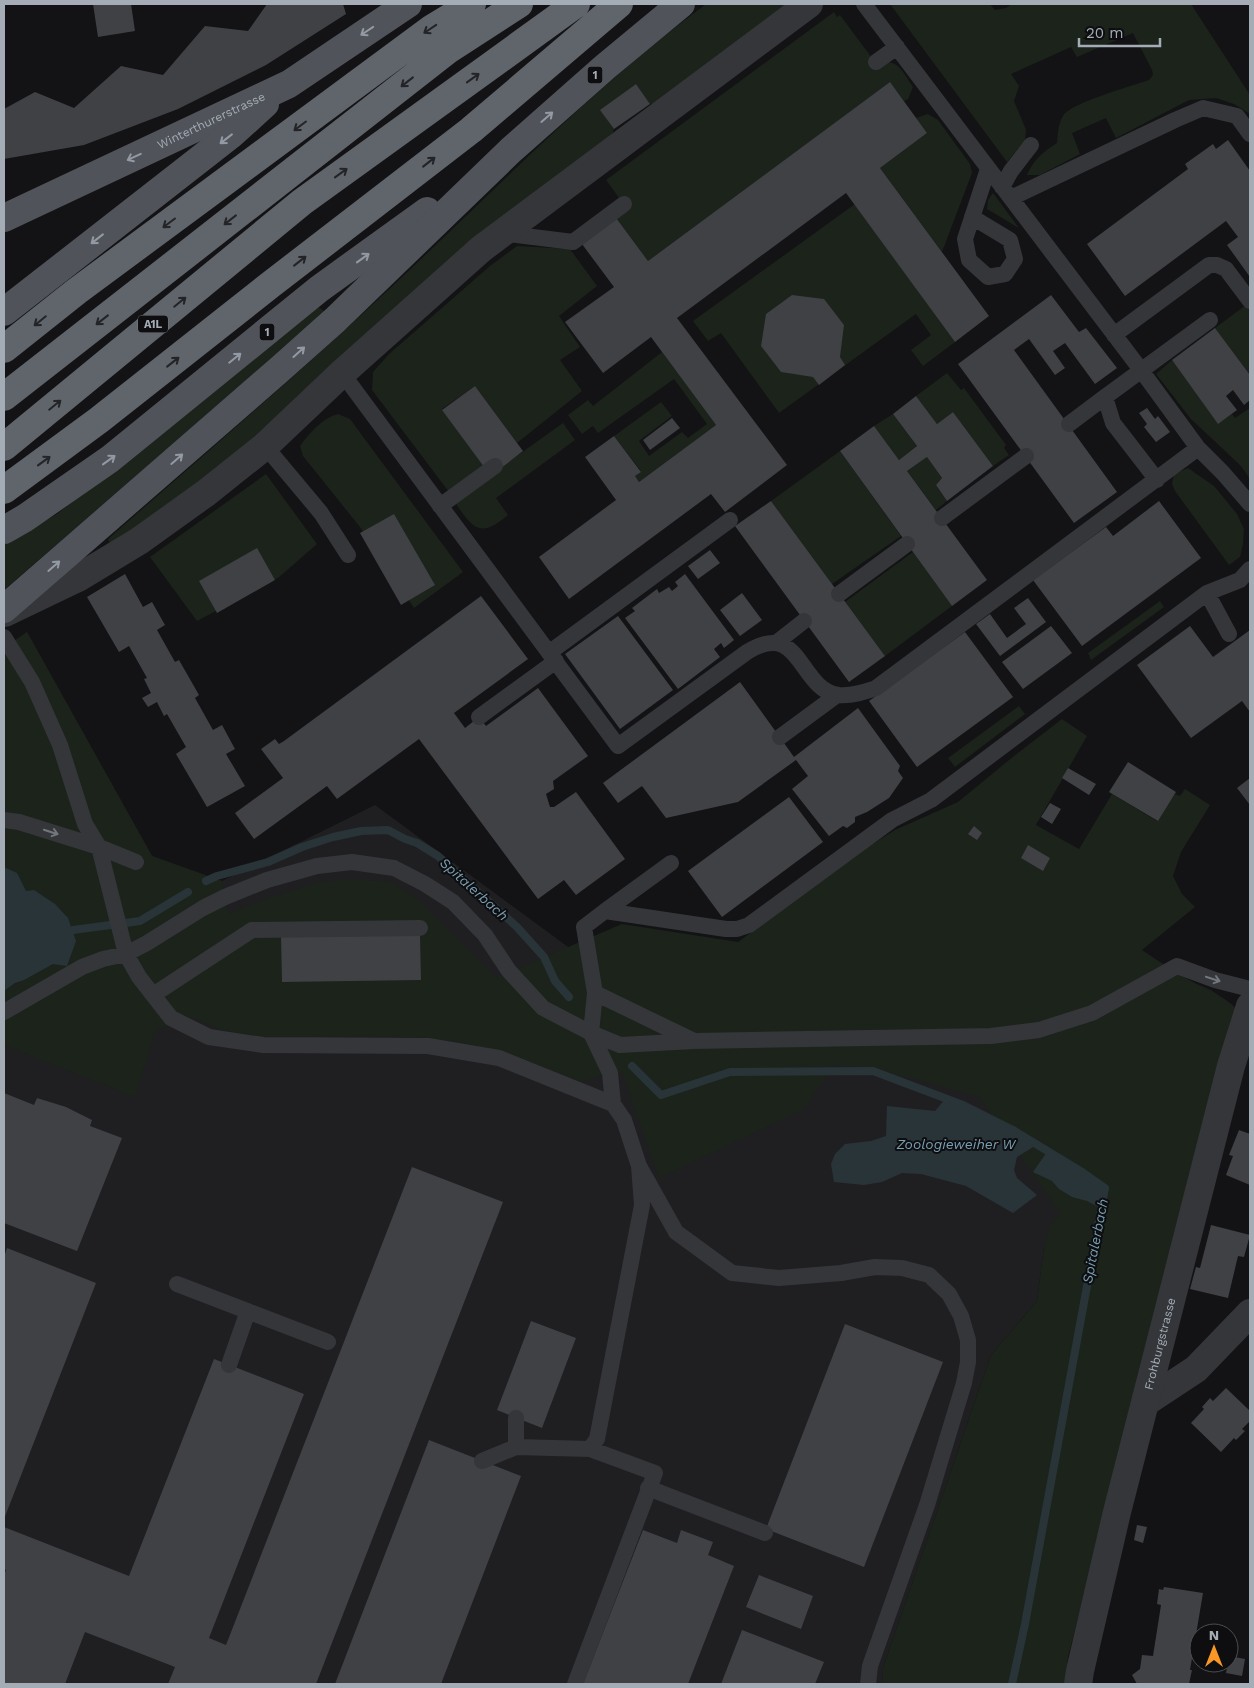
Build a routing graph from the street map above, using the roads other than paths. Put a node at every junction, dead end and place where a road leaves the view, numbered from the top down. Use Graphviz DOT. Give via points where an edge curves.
graph roads {
  1 [pos="408,4"];
  2 [pos="472,4"];
  3 [pos="519,4"];
  4 [pos="576,4"];
  5 [pos="619,4"];
  6 [pos="681,4"];
  7 [pos="810,4"];
  8 [pos="864,4"];
  9 [pos="897,47"];
  10 [pos="876,62"];
  11 [pos="289,84"];
  12 [pos="1250,134"];
  13 [pos="1031,146"];
  14 [pos="511,150"];
  15 [pos="988,169"];
  16 [pos="1006,193"];
  17 [pos="624,204"];
  18 [pos="972,217"];
  19 [pos="4,218"];
  20 [pos="501,233"];
  21 [pos="1249,296"];
  22 [pos="4,312"];
  23 [pos="1210,320"];
  24 [pos="1114,335"];
  25 [pos="4,349"];
  26 [pos="1141,370"];
  27 [pos="342,373"];
  28 [pos="4,397"];
  29 [pos="1105,397"];
  30 [pos="1068,424"];
  31 [pos="265,446"];
  32 [pos="4,447"];
  33 [pos="1198,448"];
  34 [pos="1026,456"];
  35 [pos="495,466"];
  36 [pos="1157,480"];
  37 [pos="4,490"];
  38 [pos="1250,504"];
  39 [pos="440,506"];
  40 [pos="942,518"];
  41 [pos="730,520"];
  42 [pos="15,524"];
  43 [pos="907,544"];
  44 [pos="348,555"];
  45 [pos="1250,569"];
  46 [pos="1207,593"];
  47 [pos="839,594"];
  48 [pos="4,609"];
  49 [pos="4,614"];
  50 [pos="804,621"];
  51 [pos="1229,634"];
  52 [pos="4,637"];
  53 [pos="776,642"];
  54 [pos="553,656"];
  55 [pos="837,695"];
  56 [pos="479,717"];
  57 [pos="780,737"];
  58 [pos="4,820"];
  59 [pos="100,852"];
  60 [pos="136,862"];
  61 [pos="671,863"];
  62 [pos="605,911"];
  63 [pos="420,928"];
  64 [pos="126,954"];
  65 [pos="1250,989"];
  66 [pos="595,993"];
  67 [pos="153,995"];
  68 [pos="1250,1006"];
  69 [pos="4,1012"];
  70 [pos="590,1033"];
  71 [pos="694,1041"];
  72 [pos="613,1104"];
  73 [pos="639,1166"];
  74 [pos="176,1284"];
  75 [pos="248,1311"];
  76 [pos="1250,1313"];
  77 [pos="328,1342"];
  78 [pos="229,1365"];
  79 [pos="1146,1402"];
  80 [pos="516,1418"];
  81 [pos="516,1447"];
  82 [pos="590,1449"];
  83 [pos="482,1461"];
  84 [pos="648,1488"];
  85 [pos="765,1533"];
  86 [pos="574,1684"];
  87 [pos="868,1684"];
  88 [pos="1078,1684"];
  1 -- 11 [label="main road, Winterthurerstrasse, one-way"];
  2 -- 25 [label="highway, one-way" via="423,34"];
  3 -- 28 [label="highway, one-way" via="448,50"];
  32 -- 4 [label="highway, A1L, one-way" via="302,202"];
  37 -- 5 [label="highway, one-way" via="99,420 471,130"];
  14 -- 6 [label="main road, 1, one-way"];
  7 -- 20 [label="street"];
  8 -- 9 [label="lane"];
  9 -- 10 [label="lane"];
  9 -- 15 [label="lane"];
  11 -- 19 [label="main road, Winterthurerstrasse, one-way"];
  11 -- 22 [label="main road, one-way" via="232,134"];
  12 -- 16 [label="lane" via="1237,116 1204,108"];
  13 -- 16 [label="lane" via="1011,171"];
  42 -- 14 [label="main road, 1, one-way" via="110,459 320,289"];
  48 -- 14 [label="main road, one-way" via="335,320"];
  15 -- 16 [label="lane"];
  15 -- 18 [label="lane"];
  16 -- 24 [label="lane"];
  17 -- 20 [label="lane" via="573,242"];
  20 -- 27 [label="street"];
  21 -- 24 [label="lane" via="1226,269 1209,265"];
  23 -- 26 [label="lane"];
  24 -- 26 [label="lane"];
  26 -- 29 [label="lane"];
  26 -- 33 [label="lane"];
  27 -- 31 [label="street"];
  27 -- 39 [label="lane"];
  29 -- 30 [label="lane"];
  29 -- 36 [label="lane" via="1113,423"];
  31 -- 44 [label="lane" via="321,513"];
  31 -- 49 [label="street" via="146,536 78,578"];
  33 -- 36 [label="lane"];
  33 -- 38 [label="lane"];
  34 -- 40 [label="lane"];
  35 -- 39 [label="lane"];
  36 -- 55 [label="lane" via="876,688 856,695"];
  39 -- 54 [label="lane"];
  41 -- 54 [label="lane"];
  43 -- 47 [label="lane"];
  45 -- 46 [label="lane" via="1240,580"];
  46 -- 51 [label="lane"];
  46 -- 62 [label="lane" via="931,800 892,820 749,925 726,929"];
  50 -- 53 [label="lane"];
  52 -- 59 [label="lane" via="32,682 60,745 85,824"];
  53 -- 54 [label="lane" via="760,644 747,652 618,746"];
  53 -- 55 [label="lane" via="790,649 820,686"];
  54 -- 56 [label="lane"];
  55 -- 57 [label="lane"];
  58 -- 59 [label="lane, one-way" via="19,822"];
  59 -- 60 [label="lane"];
  59 -- 64 [label="lane"];
  61 -- 62 [label="lane"];
  62 -- 66 [label="lane" via="584,927"];
  63 -- 67 [label="lane" via="252,930"];
  64 -- 67 [label="lane"];
  64 -- 69 [label="lane" via="82,967"];
  64 -- 70 [label="lane" via="203,908 267,880 317,866 352,862 394,868 453,902 485,935 509,971 542,1008"];
  71 -- 65 [label="lane, one-way" via="991,1036 1039,1030 1092,1013 1177,966"];
  66 -- 70 [label="lane"];
  66 -- 71 [label="lane"];
  67 -- 72 [label="lane" via="171,1018 209,1037 263,1044 428,1046 499,1058"];
  68 -- 79 [label="street, Frohburgstrasse" via="1231,1066"];
  70 -- 71 [label="lane" via="620,1046"];
  70 -- 72 [label="lane" via="610,1073"];
  72 -- 73 [label="lane" via="624,1120"];
  73 -- 82 [label="lane" via="642,1205 597,1439"];
  73 -- 87 [label="lane" via="676,1232 732,1273 779,1278 876,1267 902,1268 929,1275 949,1294 961,1316 968,1340 964,1382 923,1514 870,1666"];
  74 -- 75 [label="lane"];
  75 -- 77 [label="lane"];
  75 -- 78 [label="lane"];
  76 -- 79 [label="street" via="1196,1370"];
  79 -- 88 [label="street, Frohburgstrasse"];
  80 -- 81 [label="lane"];
  81 -- 82 [label="lane"];
  81 -- 83 [label="lane"];
  82 -- 84 [label="lane" via="654,1473"];
  84 -- 85 [label="lane"];
  84 -- 86 [label="lane"];
}
